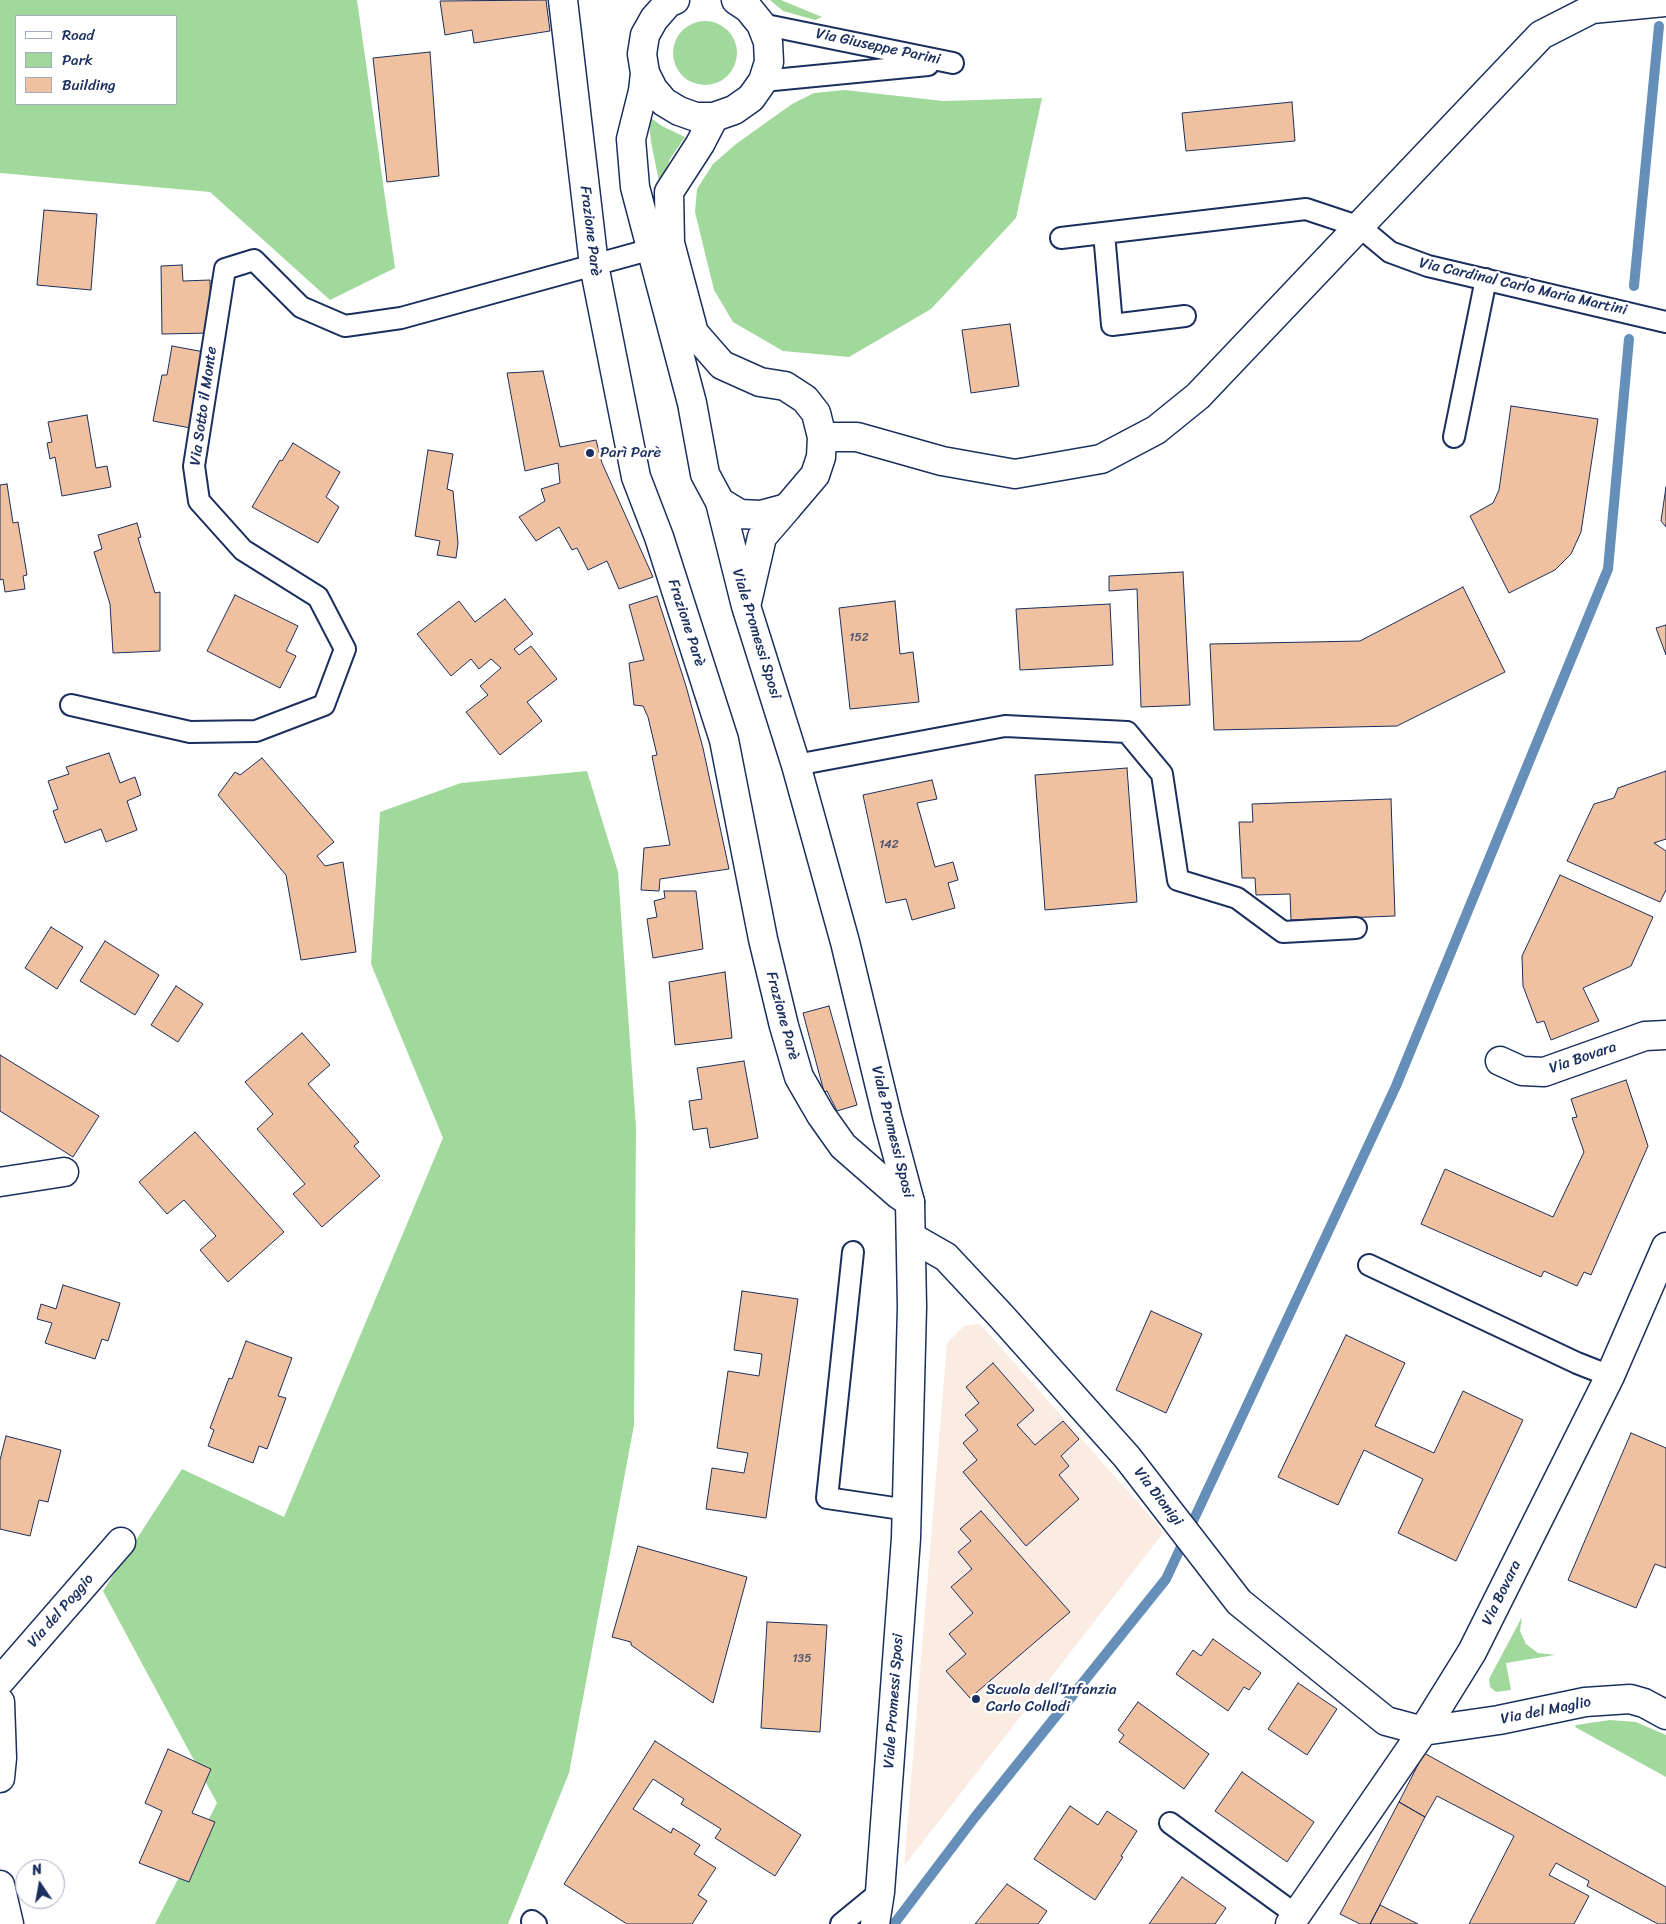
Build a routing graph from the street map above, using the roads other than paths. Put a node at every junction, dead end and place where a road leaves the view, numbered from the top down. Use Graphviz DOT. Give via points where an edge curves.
graph roads {
  1 [pos="563,0"];
  2 [pos="675,0"];
  3 [pos="736,0"];
  4 [pos="1666,2"];
  5 [pos="652,9"];
  6 [pos="761,24"];
  7 [pos="645,73"];
  8 [pos="763,81"];
  9 [pos="714,117"];
  10 [pos="1360,228"];
  11 [pos="1104,233"];
  12 [pos="1061,238"];
  13 [pos="652,249"];
  14 [pos="594,265"];
  15 [pos="1486,279"];
  16 [pos="1185,316"];
  17 [pos="1666,322"];
  18 [pos="822,437"];
  19 [pos="1454,437"];
  20 [pos="720,502"];
  21 [pos="787,508"];
  22 [pos="746,606"];
  23 [pos="71,706"];
  24 [pos="796,765"];
  25 [pos="1356,928"];
  26 [pos="1666,1036"];
  27 [pos="1500,1061"];
  28 [pos="64,1172"];
  29 [pos="0,1182"];
  30 [pos="910,1202"];
  31 [pos="911,1237"];
  32 [pos="1666,1247"];
  33 [pos="853,1252"];
  34 [pos="1369,1265"];
  35 [pos="1610,1376"];
  36 [pos="908,1510"];
  37 [pos="121,1542"];
  38 [pos="0,1681"];
  39 [pos="0,1702"];
  40 [pos="1666,1715"];
  41 [pos="1423,1731"];
  42 [pos="0,1778"];
  43 [pos="1170,1823"];
  44 [pos="0,1885"];
  45 [pos="880,1892"];
  46 [pos="1293,1919"];
  47 [pos="875,1922"];
  48 [pos="9,1924"];
  49 [pos="841,1924"];
  1 -- 14 [label="main road, Frazione Parè"];
  2 -- 5 [label="main road"];
  3 -- 6 [label="main road" via="748,8"];
  4 -- 10 [label="main road" via="1592,8 1541,35"];
  5 -- 7 [label="main road" via="642,54"];
  6 -- 8 [label="main road" via="768,42 768,62"];
  6 -- 8 [label="lane, Via Giuseppe Parini" via="953,63"];
  7 -- 9 [label="main road" via="664,102 679,112 696,117"];
  7 -- 13 [label="main road, Viale Promessi Sposi" via="631,139 635,187"];
  8 -- 9 [label="main road" via="751,98 734,110"];
  9 -- 18 [label="main road" via="669,192 670,243 694,334 722,365 760,382 785,386 805,399 816,413"];
  10 -- 11 [label="lane, Via Cardinal Carlo Maria Martini" via="1306,209"];
  10 -- 15 [label="lane, Via Cardinal Carlo Maria Martini" via="1390,252 1428,266"];
  10 -- 18 [label="main road" via="1198,396 1156,430 1102,459 1014,474 942,460 857,437"];
  11 -- 12 [label="lane, Via Cardinal Carlo Maria Martini"];
  11 -- 16 [label="lane" via="1112,325"];
  13 -- 14 [label="lane, Via Sotto il Monte"];
  13 -- 20 [label="main road, Viale Promessi Sposi" via="692,403 705,474"];
  14 -- 23 [label="lane, Via Sotto il Monte" via="402,318 345,326 301,307 254,260 225,269 194,466 199,501 242,550 318,597 345,649 324,705 256,731 190,732"];
  14 -- 30 [label="main road, Frazione Parè" via="636,477 659,537 724,740 769,969 799,1077 843,1146"];
  15 -- 17 [label="lane, Via Cardinal Carlo Maria Martini"];
  15 -- 19 [label="lane"];
  18 -- 21 [label="main road" via="821,457 815,475"];
  20 -- 21 [label="main road" via="740,514 762,515"];
  20 -- 22 [label="main road, Viale Promessi Sposi"];
  21 -- 22 [label="main road" via="762,537"];
  22 -- 24 [label="main road, Viale Promessi Sposi"];
  24 -- 25 [label="lane" via="1004,726 1127,732 1162,774 1178,880 1237,898 1283,932"];
  24 -- 30 [label="main road, Viale Promessi Sposi" via="845,942"];
  26 -- 27 [label="main road, Via Bovara" via="1645,1036 1544,1072 1522,1071"];
  28 -- 29 [label="main road"];
  30 -- 31 [label="main road, Viale Promessi Sposi"];
  31 -- 36 [label="main road, Viale Promessi Sposi"];
  31 -- 41 [label="main road, Via Dionigi" via="946,1257 1127,1457 1239,1602 1386,1721"];
  32 -- 35 [label="main road, Via Bovara"];
  33 -- 36 [label="lane" via="827,1498"];
  34 -- 35 [label="lane"];
  35 -- 41 [label="main road, Via Bovara" via="1472,1652"];
  36 -- 45 [label="main road, Viale Promessi Sposi"];
  37 -- 38 [label="main road, Via del Poggio"];
  39 -- 42 [label="main road"];
  40 -- 41 [label="main road, Via del Maglio" via="1630,1699 1606,1700"];
  41 -- 46 [label="main road, Via Bovara"];
  43 -- 46 [label="lane, Via Bovara"];
  44 -- 48 [label="main road"];
  45 -- 47 [label="main road, Viale Promessi Sposi"];
  45 -- 49 [label="lane"];
}
